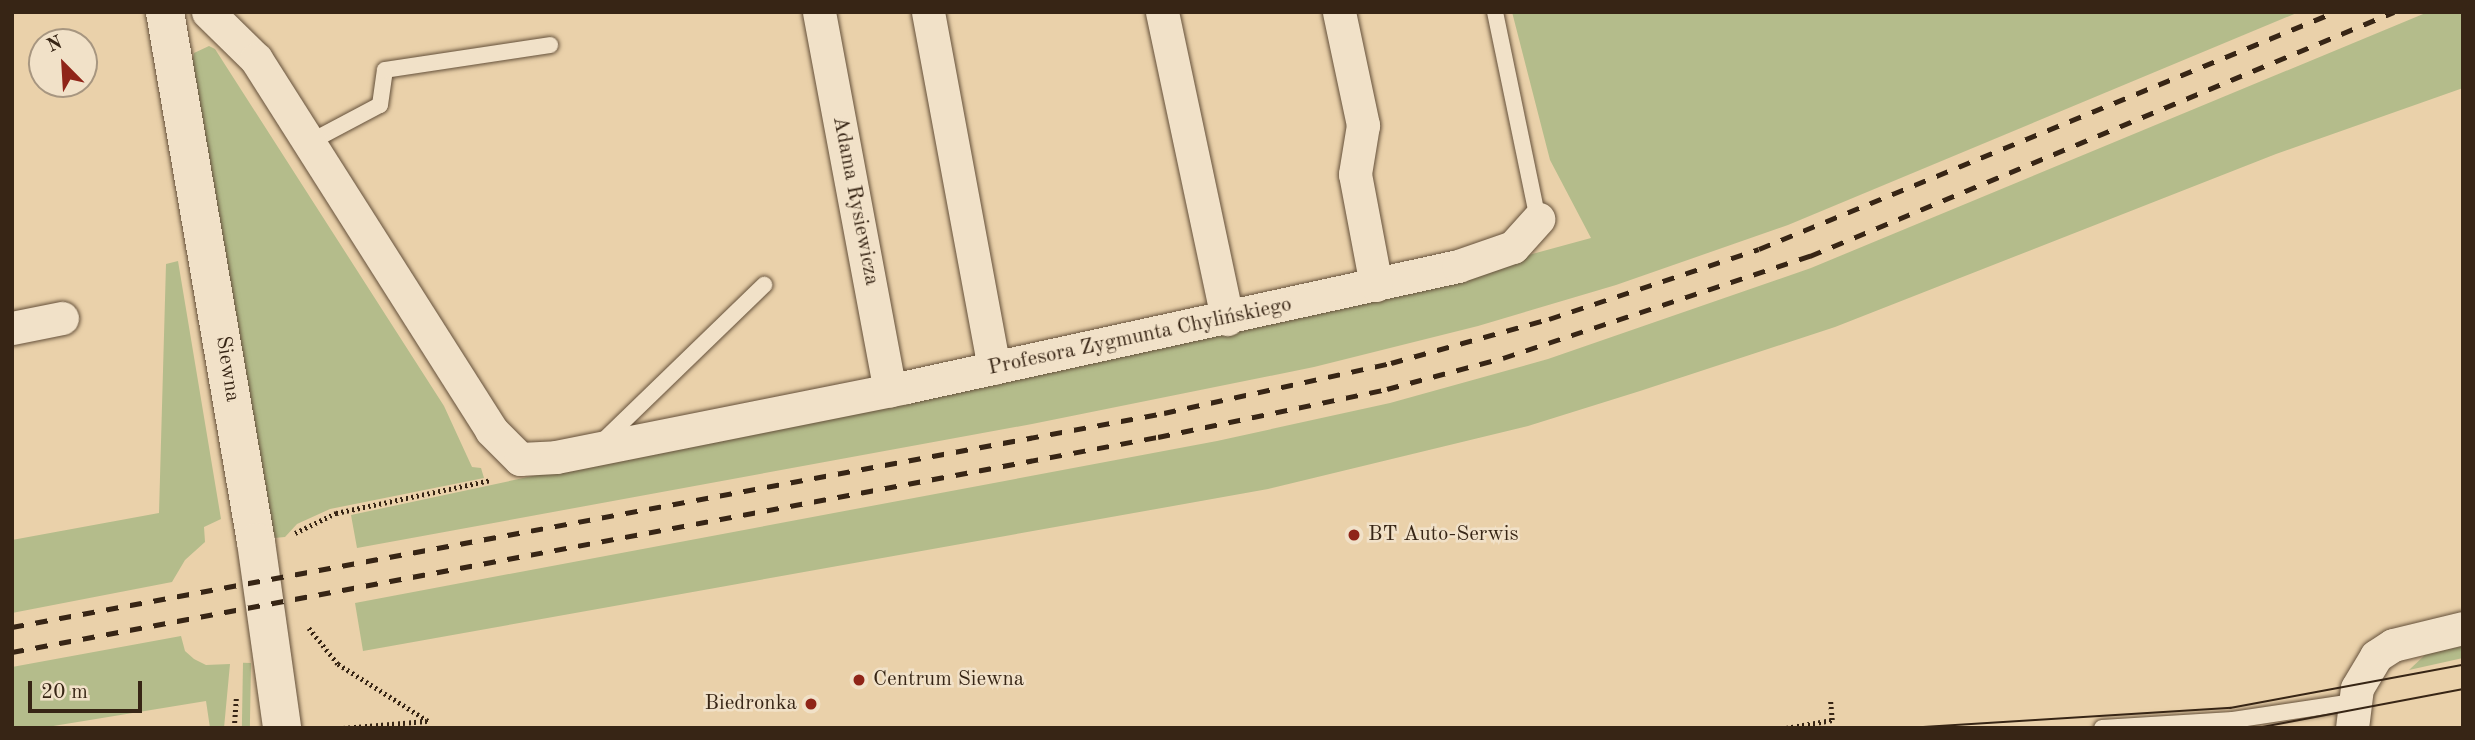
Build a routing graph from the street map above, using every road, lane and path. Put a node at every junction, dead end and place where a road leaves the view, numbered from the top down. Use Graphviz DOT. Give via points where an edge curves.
graph roads {
  1 [pos="165,12"];
  2 [pos="208,12"];
  3 [pos="819,12"];
  4 [pos="928,12"];
  5 [pos="1162,12"];
  6 [pos="1339,12"];
  7 [pos="1495,12"];
  8 [pos="550,45"];
  9 [pos="310,142"];
  10 [pos="1538,219"];
  11 [pos="764,285"];
  12 [pos="1376,285"];
  13 [pos="62,318"];
  14 [pos="1227,319"];
  15 [pos="12,328"];
  16 [pos="994,369"];
  17 [pos="890,390"];
  18 [pos="595,449"];
  19 [pos="520,459"];
  20 [pos="287,541"];
  21 [pos="304,618"];
  22 [pos="2463,628"];
  23 [pos="1830,699"];
  24 [pos="2352,715"];
  25 [pos="282,728"];
  26 [pos="343,728"];
  27 [pos="1786,728"];
  28 [pos="2102,728"];
  1 -- 25 [label="street, Siewna" via="249,501"];
  2 -- 9 [label="street" via="256,59"];
  3 -- 17 [label="street, Adama Rysiewicza"];
  4 -- 16 [label="street"];
  5 -- 14 [label="street"];
  6 -- 12 [label="street" via="1363,125 1355,174"];
  7 -- 10 [label="lane, Profesora Zygmunta Chylińskiego"];
  8 -- 9 [label="lane" via="385,70 380,105"];
  9 -- 19 [label="street" via="491,430"];
  10 -- 12 [label="street, Profesora Zygmunta Chylińskiego" via="1513,247"];
  11 -- 18 [label="lane"];
  12 -- 14 [label="street, Profesora Zygmunta Chylińskiego"];
  13 -- 15 [label="street"];
  14 -- 16 [label="street, Profesora Zygmunta Chylińskiego"];
  16 -- 17 [label="street, Profesora Zygmunta Chylińskiego"];
  17 -- 18 [label="street, Profesora Zygmunta Chylińskiego"];
  18 -- 19 [label="street, Profesora Zygmunta Chylińskiego"];
  19 -- 20 [label="path" via="491,480 314,520"];
  21 -- 26 [label="path" via="338,664 428,721"];
  22 -- 24 [label="street" via="2393,645 2376,656 2362,672"];
  23 -- 27 [label="path" via="1832,720"];
  24 -- 28 [label="lane"];
}
